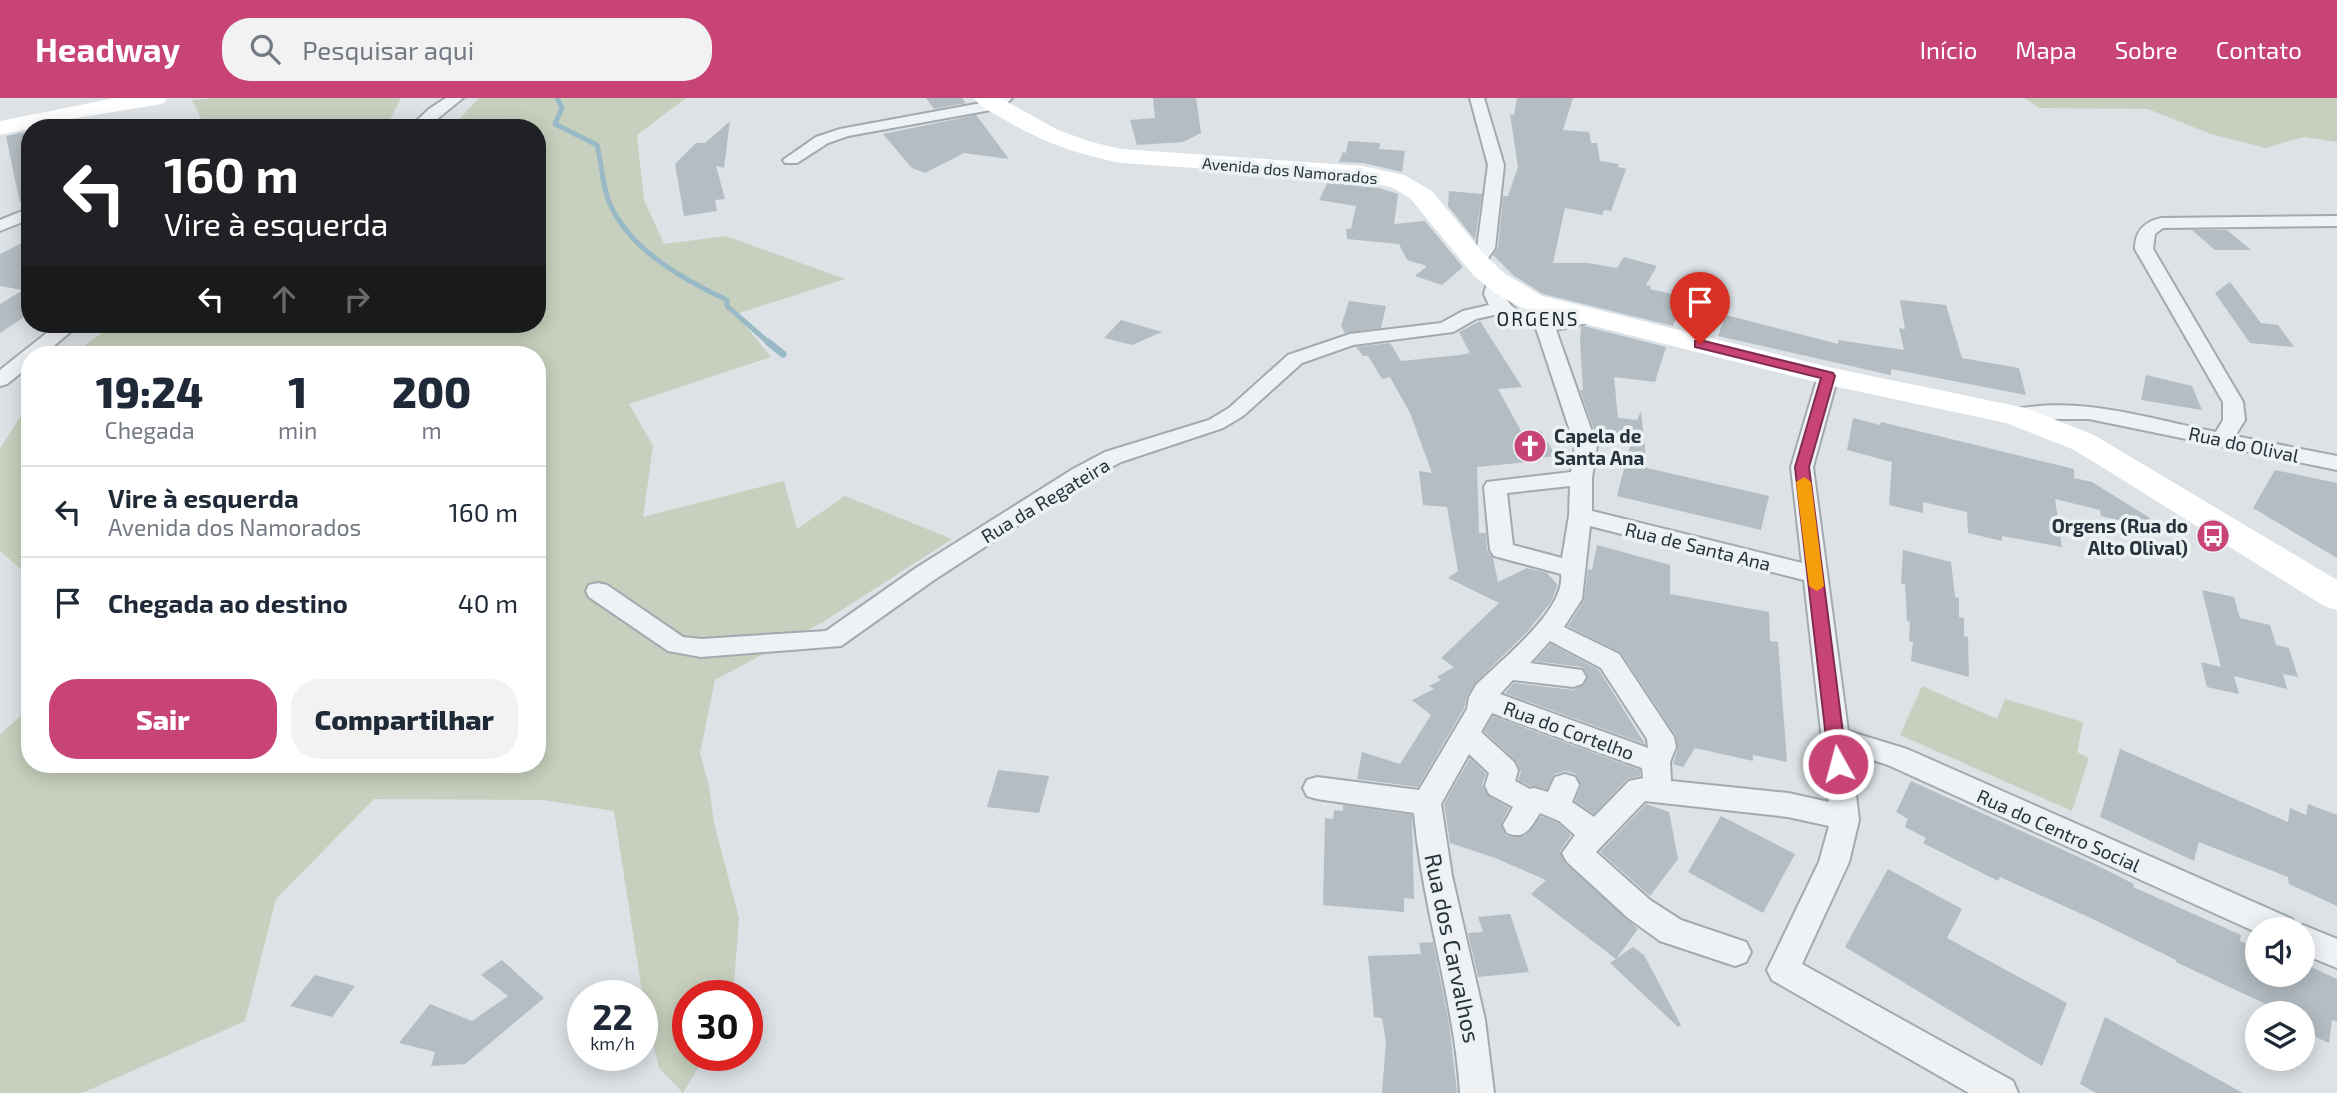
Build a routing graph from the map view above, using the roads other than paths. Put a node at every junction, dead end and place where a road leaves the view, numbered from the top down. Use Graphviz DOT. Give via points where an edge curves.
graph roads {
  1 [pos="156,98"];
  2 [pos="456,98"];
  3 [pos="1477,98"];
  4 [pos="996,100"];
  5 [pos="434,102"];
  6 [pos="40,119"];
  7 [pos="423,119"];
  8 [pos="21,123"];
  9 [pos="0,128"];
  10 [pos="791,160"];
  11 [pos="21,217"];
  12 [pos="2337,221"];
  13 [pos="0,226"];
  14 [pos="1476,263"];
  15 [pos="1499,296"];
  16 [pos="1586,316"];
  17 [pos="1544,324"];
  18 [pos="59,333"];
  19 [pos="42,346"];
  20 [pos="21,363"];
  21 [pos="1828,376"];
  22 [pos="0,380"];
  23 [pos="2015,415"];
  24 [pos="2151,424"];
  25 [pos="2222,439"];
  26 [pos="2083,442"];
  27 [pos="2337,463"];
  28 [pos="1581,478"];
  29 [pos="1580,516"];
  30 [pos="1572,569"];
  31 [pos="1815,575"];
  32 [pos="598,591"];
  33 [pos="2337,597"];
  34 [pos="1547,629"];
  35 [pos="1510,670"];
  36 [pos="1573,677"];
  37 [pos="1482,697"];
  38 [pos="1466,735"];
  39 [pos="1835,738"];
  40 [pos="1657,775"];
  41 [pos="1317,788"];
  42 [pos="1427,803"];
  43 [pos="1844,817"];
  44 [pos="1599,831"];
  45 [pos="2254,917"];
  46 [pos="2315,944"];
  47 [pos="1735,952"];
  48 [pos="2337,954"];
  49 [pos="1477,1093"];
  50 [pos="2001,1093"];
  1 -- 6 [label="street"];
  2 -- 5 [label="street"];
  3 -- 14 [label="street" via="1496,165 1486,248"];
  4 -- 10 [label="street" via="845,132"];
  4 -- 14 [label="street, Avenida dos Namorados" via="1035,129 1086,151 1363,173 1394,180 1424,198"];
  5 -- 7 [label="street"];
  8 -- 9 [label="street"];
  11 -- 13 [label="street"];
  12 -- 25 [label="street" via="2161,223 2148,228 2143,237 2144,249 2233,402 2234,420"];
  14 -- 15 [label="street, Avenida dos Namorados"];
  15 -- 16 [label="street, Avenida dos Namorados"];
  15 -- 17 [label="street" via="1528,321"];
  15 -- 32 [label="street, Rua da Regateira" via="1446,328 1350,340 1295,359 1226,418 1113,457 1081,474 832,640 701,648 677,645"];
  16 -- 17 [label="street" via="1568,323"];
  16 -- 21 [label="street, Avenida dos Namorados"];
  17 -- 28 [label="street" via="1586,446"];
  18 -- 19 [label="street"];
  20 -- 22 [label="street"];
  21 -- 23 [label="street, Avenida dos Namorados"];
  21 -- 31 [label="street" via="1802,467"];
  23 -- 24 [label="street, Rua do Olival" via="2089,413"];
  23 -- 26 [label="street, Avenida dos Namorados"];
  24 -- 25 [label="street, Rua do Olival"];
  24 -- 26 [label="street, Rua do Olival" via="2090,428"];
  25 -- 27 [label="street, Rua do Olival"];
  26 -- 33 [label="street, Avenida dos Namorados"];
  28 -- 29 [label="street"];
  28 -- 30 [label="street" via="1495,487 1502,550"];
  29 -- 30 [label="street"];
  29 -- 31 [label="street, Rua de Santa Ana"];
  30 -- 34 [label="street" via="1570,599"];
  31 -- 39 [label="street"];
  34 -- 35 [label="street"];
  34 -- 40 [label="street" via="1610,661 1660,737"];
  35 -- 36 [label="street"];
  35 -- 37 [label="street"];
  37 -- 38 [label="street"];
  37 -- 40 [label="street, Rua do Cortelho"];
  38 -- 42 [label="street"];
  38 -- 44 [label="street" via="1504,770 1499,786 1569,813"];
  39 -- 43 [label="street"];
  39 -- 45 [label="street, Rua do Centro Social" via="1897,757"];
  40 -- 43 [label="street, Rua do Cortelho"];
  40 -- 44 [label="street"];
  41 -- 42 [label="street"];
  42 -- 49 [label="street, Rua dos Carvalhos" via="1430,845 1476,1055"];
  43 -- 50 [label="street" via="1835,862 1783,970"];
  44 -- 47 [label="street" via="1577,853 1639,909 1671,931"];
  46 -- 48 [label="street"];
}
